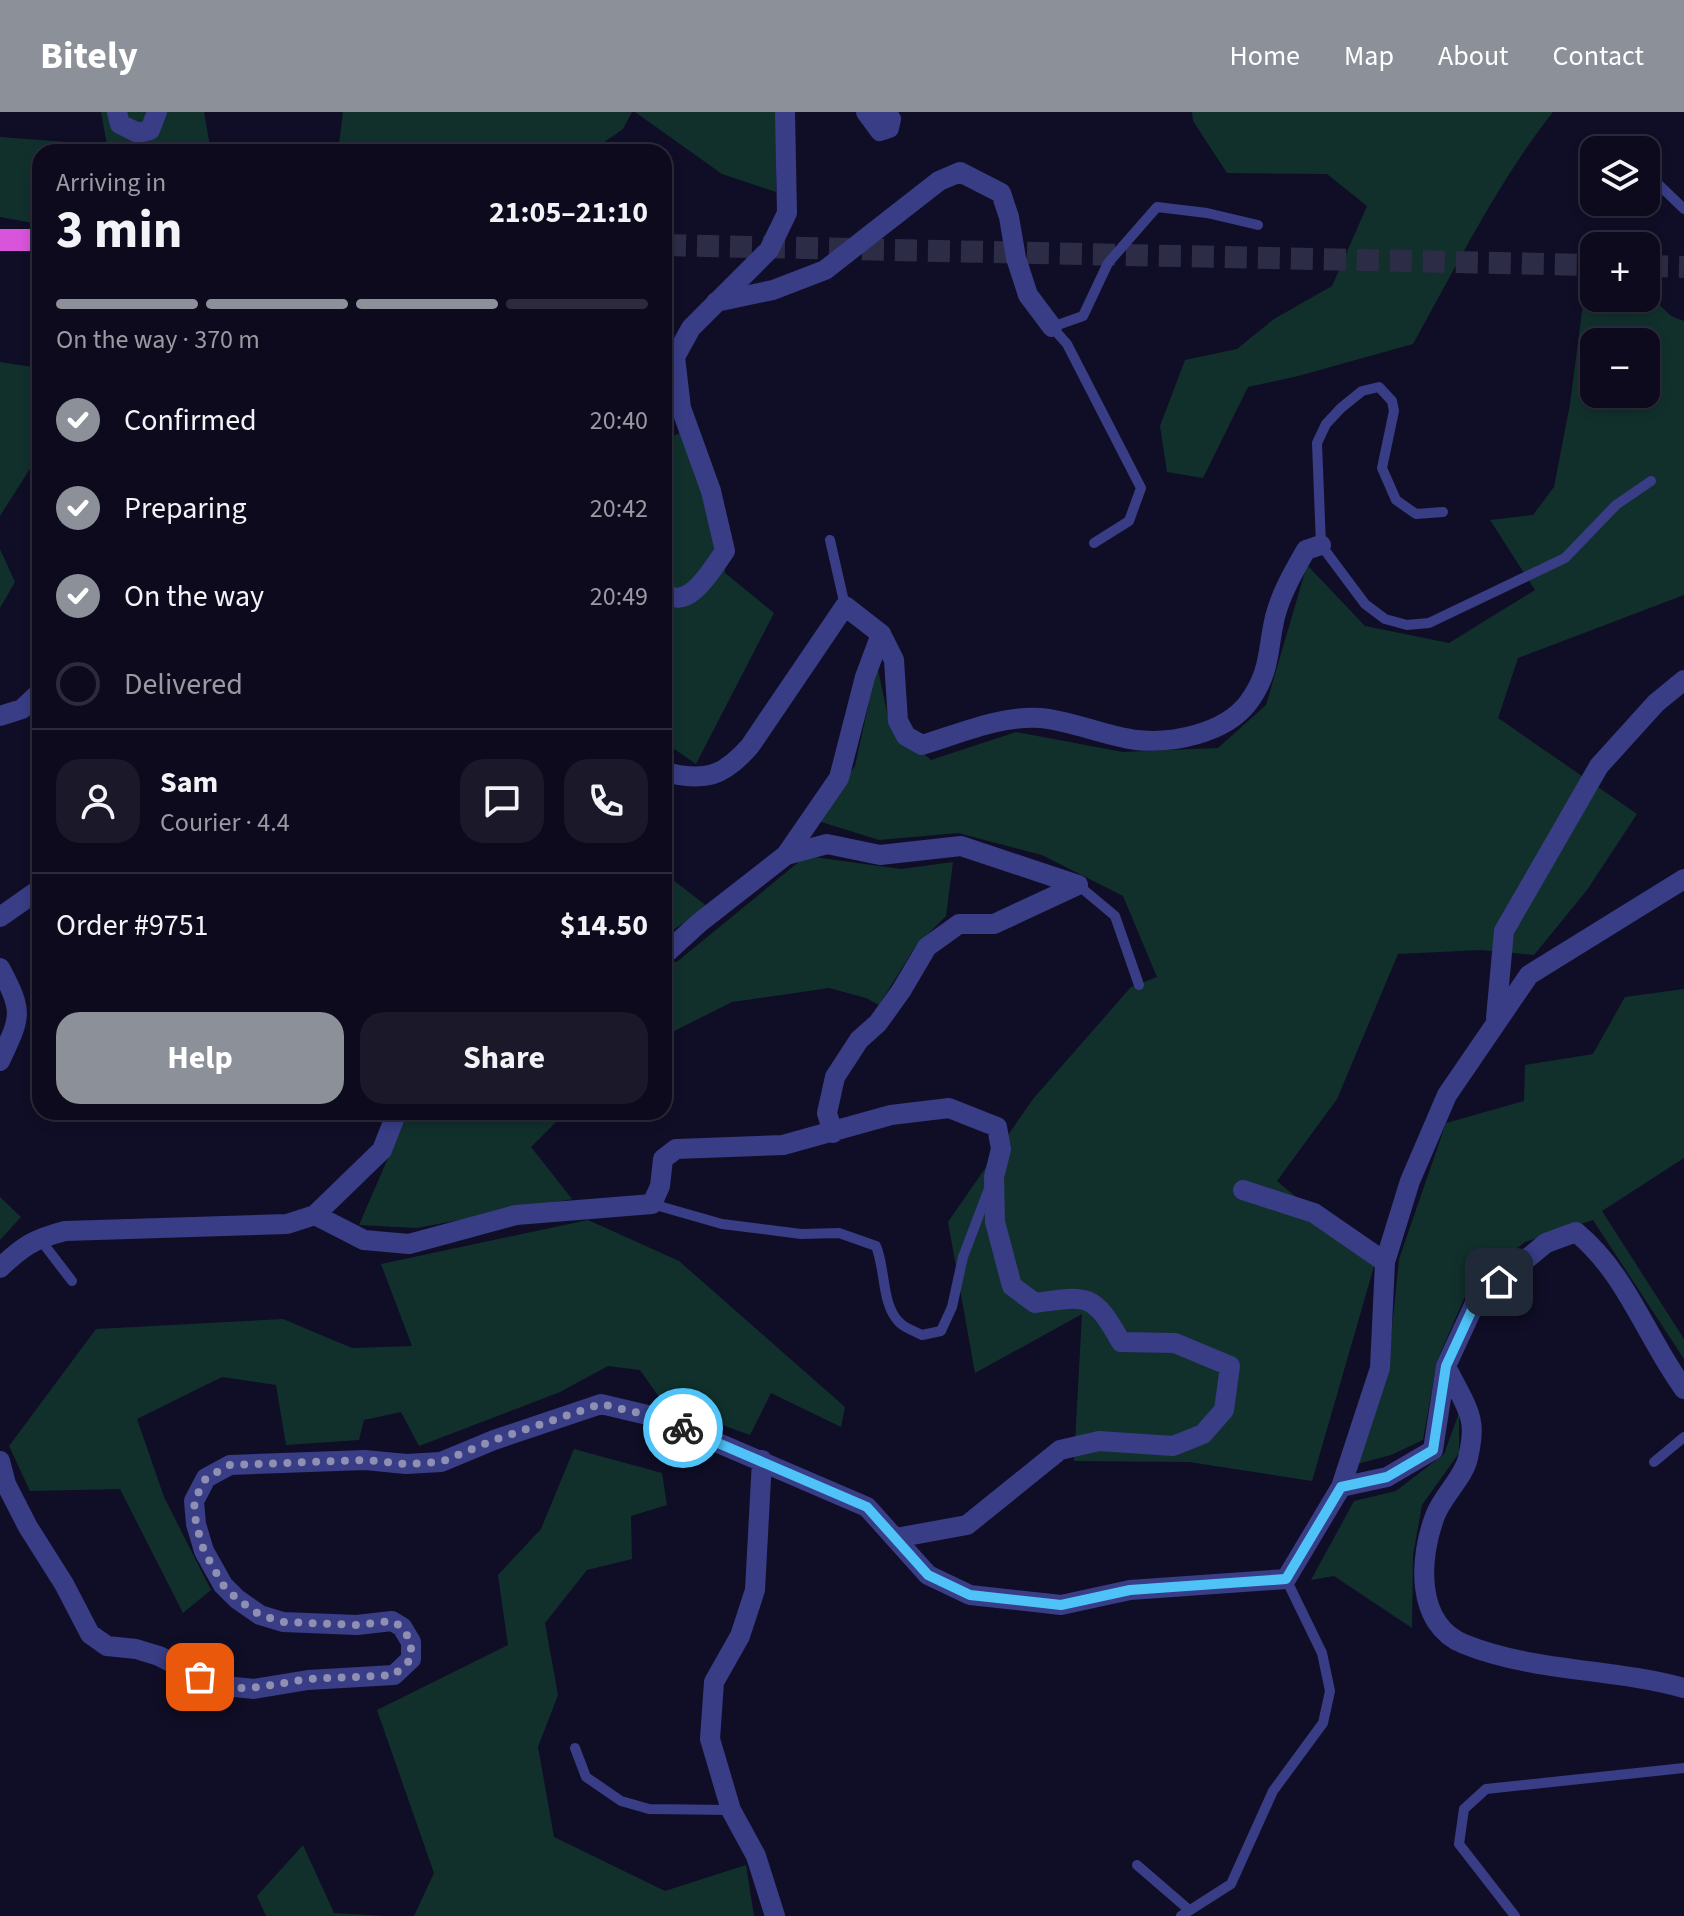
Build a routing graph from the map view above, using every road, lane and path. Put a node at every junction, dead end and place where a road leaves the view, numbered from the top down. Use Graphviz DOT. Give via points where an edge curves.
graph roads {
  1 [pos="117,112"];
  2 [pos="157,112"];
  3 [pos="785,112"];
  4 [pos="866,112"];
  5 [pos="885,112"];
  6 [pos="1660,186"];
  7 [pos="1684,209"];
  8 [pos="1258,225"];
  9 [pos="0,240"];
  10 [pos="32,240"];
  11 [pos="716,302"];
  12 [pos="1052,327"];
  13 [pos="1651,481"];
  14 [pos="1443,512"];
  15 [pos="830,540"];
  16 [pos="1094,543"];
  17 [pos="1321,545"];
  18 [pos="672,597"];
  19 [pos="845,606"];
  20 [pos="881,634"];
  21 [pos="1684,680"];
  22 [pos="32,700"];
  23 [pos="0,716"];
  24 [pos="672,773"];
  25 [pos="786,855"];
  26 [pos="1684,879"];
  27 [pos="1078,885"];
  28 [pos="32,899"];
  29 [pos="0,917"];
  30 [pos="672,948"];
  31 [pos="0,968"];
  32 [pos="1139,985"];
  33 [pos="1495,1022"];
  34 [pos="0,1061"];
  35 [pos="394,1120"];
  36 [pos="833,1133"];
  37 [pos="994,1177"];
  38 [pos="1243,1190"];
  39 [pos="652,1204"];
  40 [pos="315,1215"];
  41 [pos="39,1238"];
  42 [pos="1385,1262"];
  43 [pos="0,1268"];
  44 [pos="72,1281"];
  45 [pos="1446,1366"];
  46 [pos="1684,1389"];
  47 [pos="1684,1437"];
  48 [pos="762,1460"];
  49 [pos="0,1461"];
  50 [pos="1654,1462"];
  51 [pos="1341,1487"];
  52 [pos="896,1538"];
  53 [pos="1286,1579"];
  54 [pos="1684,1688"];
  55 [pos="575,1748"];
  56 [pos="1684,1768"];
  57 [pos="731,1810"];
  58 [pos="1137,1865"];
  59 [pos="1185,1913"];
  60 [pos="775,1916"];
  61 [pos="1515,1916"];
  1 -- 2 [label="street" via="120,124 138,133 150,130"];
  3 -- 11 [label="street" via="787,213 769,250"];
  4 -- 5 [label="street" via="880,131 889,128 891,119"];
  6 -- 7 [label="lane"];
  8 -- 12 [label="lane" via="1157,207 1108,263 1083,316"];
  9 -- 10 [label="highway"];
  11 -- 12 [label="street" via="773,290 825,270 939,181 960,172 1001,193 1028,295"];
  11 -- 18 [label="street" via="691,328 675,357 681,408 711,491 725,551 698,588"];
  12 -- 16 [label="lane" via="1067,344 1141,488 1129,521"];
  13 -- 17 [label="lane" via="1616,505 1565,558 1429,623 1385,619 1365,604"];
  14 -- 17 [label="lane" via="1416,514 1396,500 1382,468 1392,401 1379,387 1362,391 1326,424 1317,443"];
  15 -- 19 [label="lane"];
  17 -- 20 [label="street" via="1306,550 1288,584 1275,617 1268,667 1248,702 1231,721 1196,736 1138,740 1042,718 1012,719 922,745 906,736 898,721 894,660"];
  19 -- 20 [label="street"];
  19 -- 24 [label="street" via="732,766 700,778"];
  20 -- 25 [label="street" via="839,778"];
  21 -- 33 [label="street" via="1599,766 1504,931"];
  22 -- 23 [label="street"];
  25 -- 27 [label="street" via="827,844 880,855 961,846"];
  25 -- 30 [label="street"];
  26 -- 33 [label="street" via="1529,975"];
  27 -- 32 [label="lane" via="1115,916"];
  27 -- 36 [label="street" via="994,924 959,924 927,947 901,991 835,1077 827,1113"];
  28 -- 29 [label="street"];
  31 -- 34 [label="street" via="15,996 18,1023"];
  33 -- 42 [label="street" via="1447,1095 1410,1181"];
  35 -- 40 [label="street" via="382,1150"];
  36 -- 37 [label="street" via="891,1115 949,1108 997,1127 1001,1149"];
  36 -- 39 [label="street" via="783,1145 676,1149 663,1159"];
  37 -- 39 [label="lane" via="963,1257 952,1307 941,1331 922,1335 900,1323 885,1296 883,1262 876,1246 839,1233 722,1224"];
  37 -- 52 [label="street" via="995,1222 1012,1286 1035,1303 1076,1297 1103,1310 1121,1342 1175,1343 1230,1366 1224,1410 1203,1434 1173,1446 1099,1441 1060,1450 967,1525"];
  38 -- 42 [label="street" via="1314,1213"];
  39 -- 40 [label="street" via="516,1215 409,1244 364,1240"];
  40 -- 41 [label="street" via="287,1224 65,1231"];
  41 -- 43 [label="street"];
  41 -- 44 [label="lane"];
  42 -- 51 [label="street" via="1380,1368"];
  45 -- 46 [label="street" via="1476,1301 1546,1243 1576,1232 1598,1250 1628,1292"];
  45 -- 51 [label="street" via="1433,1450 1387,1477"];
  45 -- 54 [label="street" via="1471,1422 1468,1460 1435,1515 1424,1565 1426,1599 1438,1625 1460,1642 1498,1657"];
  47 -- 50 [label="lane"];
  48 -- 49 [label="street" via="660,1418 601,1404 441,1462 259,1463 216,1471 194,1501 195,1513 204,1551 237,1599 260,1615 283,1622 392,1621 411,1642 411,1659 394,1675 254,1689 215,1685 159,1656 107,1646 90,1634 28,1527"];
  48 -- 52 [label="street" via="867,1507"];
  48 -- 57 [label="street" via="755,1590 740,1636 714,1682 710,1739"];
  51 -- 53 [label="street"];
  52 -- 53 [label="street" via="928,1575 970,1595 1061,1605 1130,1590"];
  53 -- 59 [label="lane" via="1322,1653 1330,1691 1323,1723 1273,1791 1231,1884"];
  55 -- 57 [label="lane" via="586,1777 621,1801 649,1809"];
  56 -- 61 [label="lane" via="1486,1789 1464,1809 1459,1844"];
  57 -- 60 [label="street" via="756,1856"];
  58 -- 59 [label="lane"];
}
